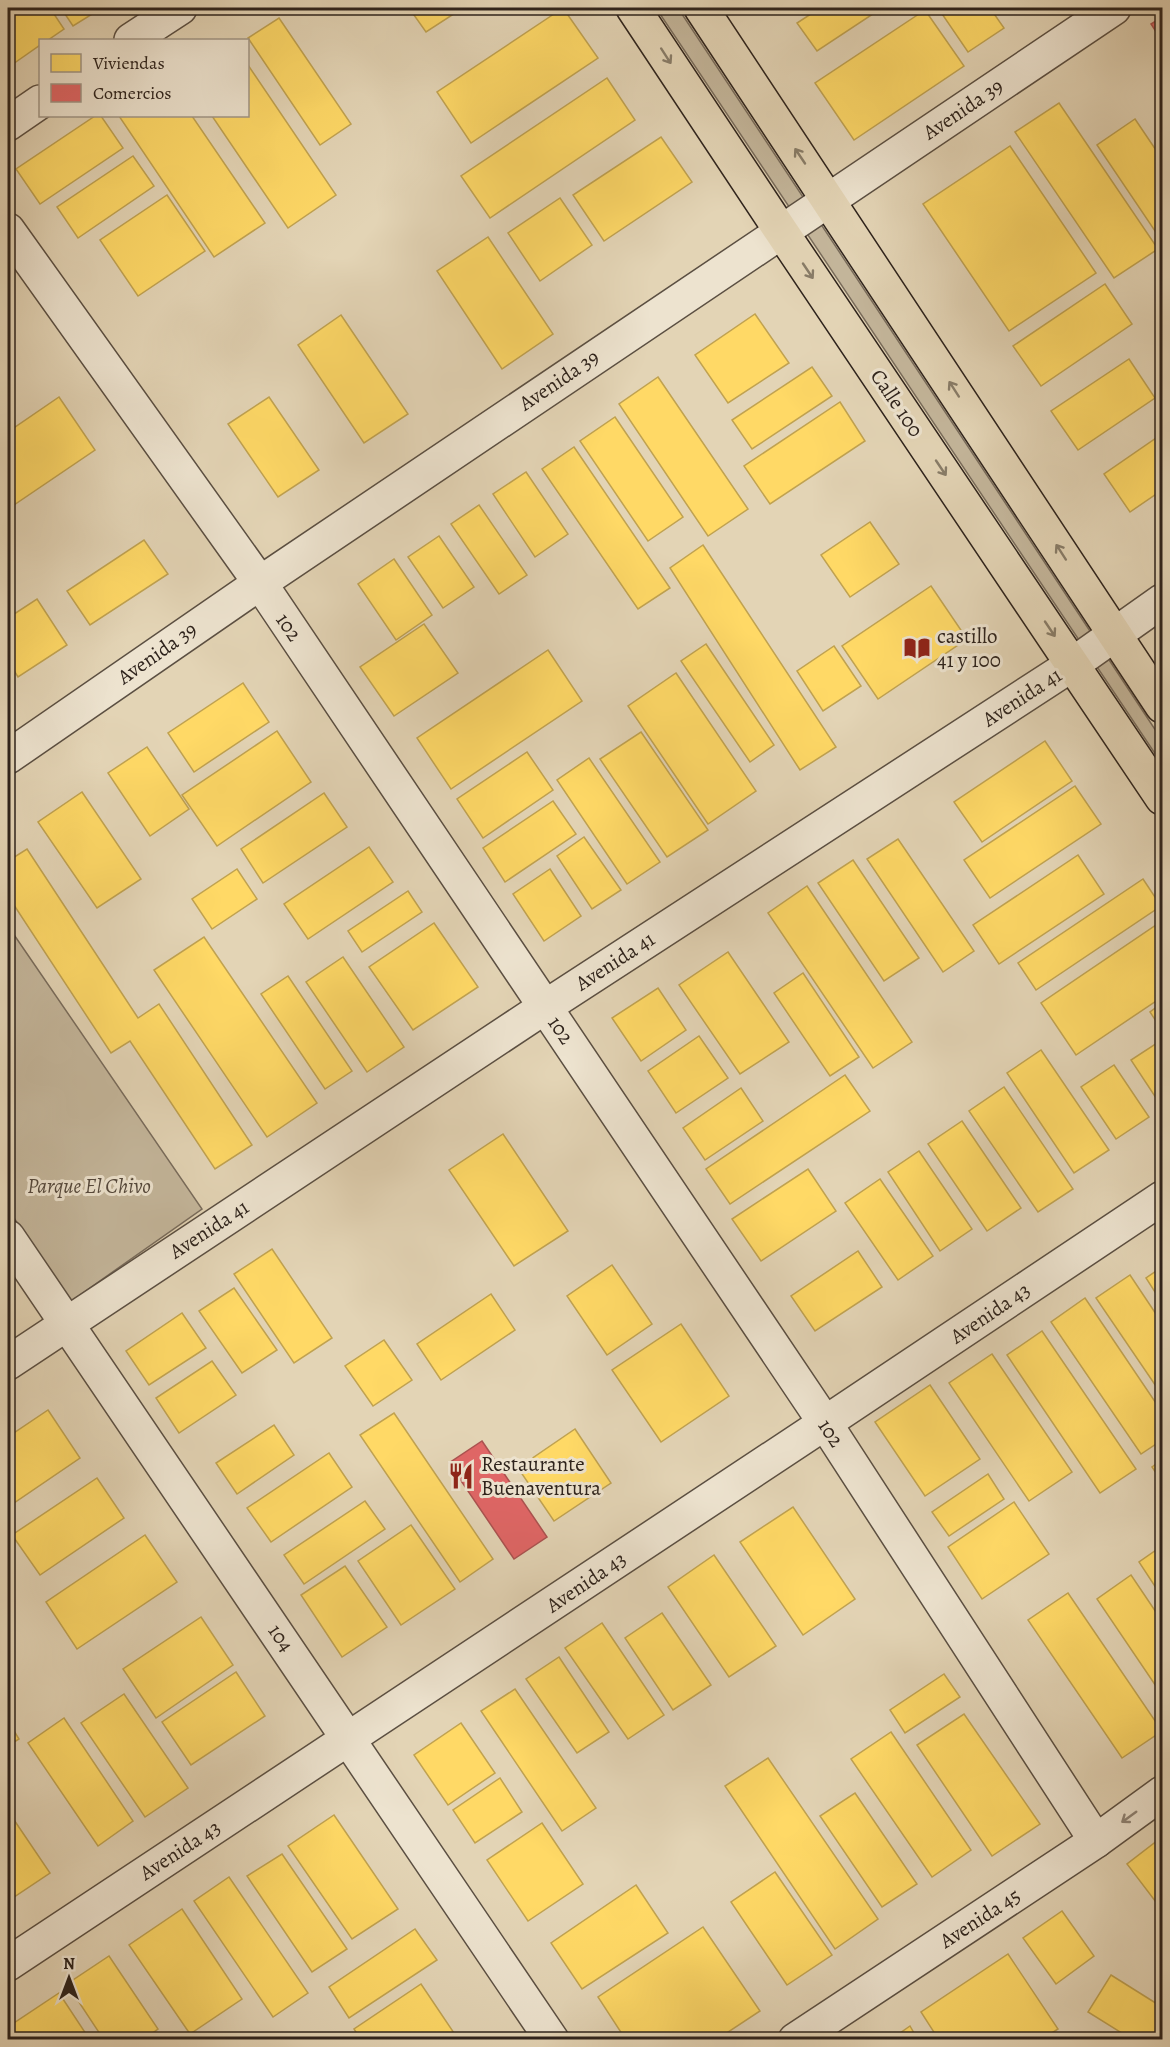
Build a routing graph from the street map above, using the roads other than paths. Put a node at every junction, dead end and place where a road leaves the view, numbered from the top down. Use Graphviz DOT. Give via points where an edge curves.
graph roads {
  1 [pos="180,8"];
  2 [pos="633,8"];
  3 [pos="701,8"];
  4 [pos="1114,8"];
  5 [pos="133,39"];
  6 [pos="39,103"];
  7 [pos="8,124"];
  8 [pos="828,199"];
  9 [pos="8,230"];
  10 [pos="781,231"];
  11 [pos="260,583"];
  12 [pos="1162,601"];
  13 [pos="1115,634"];
  14 [pos="1073,664"];
  15 [pos="1162,706"];
  16 [pos="8,757"];
  17 [pos="1162,798"];
  18 [pos="545,1006"];
  19 [pos="1162,1198"];
  20 [pos="8,1237"];
  21 [pos="66,1323"];
  22 [pos="8,1363"];
  23 [pos="825,1424"];
  24 [pos="349,1739"];
  25 [pos="1162,1793"];
  26 [pos="1096,1841"];
  27 [pos="8,1964"];
  28 [pos="552,2040"];
  29 [pos="795,2040"];
  1 -- 5 [label="street"];
  2 -- 10 [label="main road, Calle 100, one-way"];
  8 -- 3 [label="main road, one-way"];
  4 -- 8 [label="street, Avenida 39"];
  6 -- 7 [label="street"];
  8 -- 10 [label="street, Avenida 39"];
  13 -- 8 [label="main road, one-way"];
  9 -- 11 [label="street, 102"];
  10 -- 11 [label="street, Avenida 39"];
  10 -- 14 [label="main road, Calle 100, one-way"];
  11 -- 16 [label="street, Avenida 39"];
  11 -- 18 [label="street, 102"];
  12 -- 13 [label="street, Avenida 41"];
  13 -- 14 [label="street, Avenida 41"];
  13 -- 15 [label="main road"];
  14 -- 17 [label="main road, Calle 100"];
  14 -- 18 [label="street, Avenida 41"];
  18 -- 21 [label="street, Avenida 41"];
  18 -- 23 [label="street, 102"];
  19 -- 23 [label="street, Avenida 43"];
  20 -- 21 [label="street, 104"];
  21 -- 22 [label="street, Avenida 41"];
  21 -- 24 [label="street, 104"];
  23 -- 24 [label="street, Avenida 43"];
  23 -- 26 [label="street, 102"];
  24 -- 27 [label="street, Avenida 43"];
  24 -- 28 [label="street, 104"];
  25 -- 26 [label="street, Avenida 45, one-way"];
  26 -- 29 [label="street, Avenida 45"];
}
